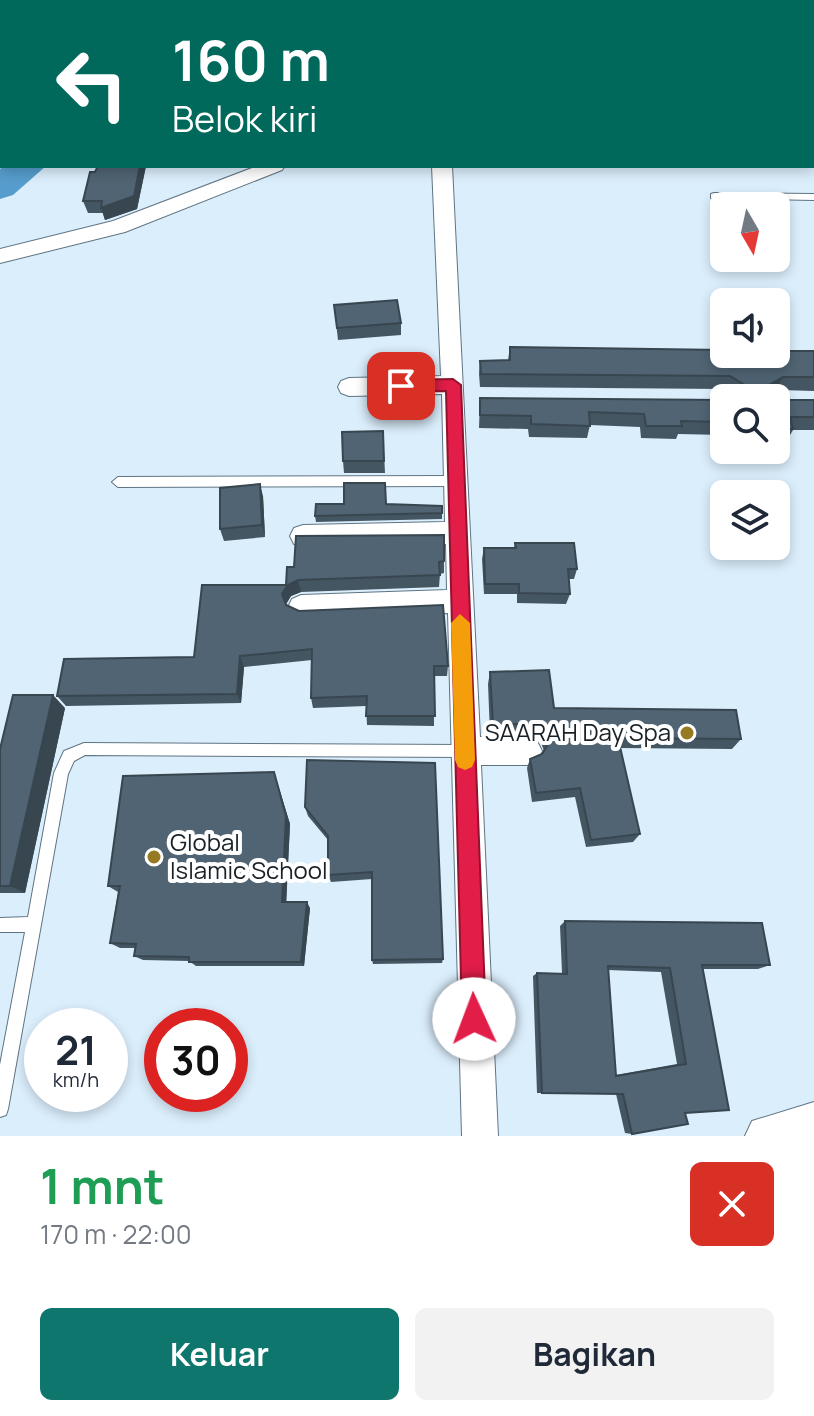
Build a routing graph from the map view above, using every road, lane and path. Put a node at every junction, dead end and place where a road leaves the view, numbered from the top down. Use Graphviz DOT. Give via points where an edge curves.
graph roads {
  1 [pos="270,168"];
  2 [pos="442,168"];
  3 [pos="790,197"];
  4 [pos="814,197"];
  5 [pos="0,256"];
  6 [pos="349,387"];
  7 [pos="462,394"];
  8 [pos="457,481"];
  9 [pos="118,482"];
  10 [pos="457,533"];
  11 [pos="303,536"];
  12 [pos="459,601"];
  13 [pos="301,607"];
  14 [pos="465,751"];
  15 [pos="527,751"];
  16 [pos="32,924"];
  17 [pos="0,925"];
  18 [pos="0,1109"];
  19 [pos="814,1124"];
  20 [pos="480,1136"];
  21 [pos="767,1136"];
  1 -- 5 [label="street" via="118,227"];
  2 -- 7 [label="street"];
  3 -- 4 [label="lane"];
  6 -- 7 [label="street"];
  7 -- 8 [label="street"];
  8 -- 9 [label="lane"];
  8 -- 10 [label="street"];
  10 -- 11 [label="street"];
  10 -- 12 [label="street"];
  12 -- 13 [label="street"];
  12 -- 14 [label="street"];
  14 -- 15 [label="street"];
  14 -- 16 [label="lane" via="84,749 69,756 61,773"];
  14 -- 20 [label="street"];
  16 -- 17 [label="lane"];
  16 -- 18 [label="lane"];
  19 -- 21 [label="street"];
}
